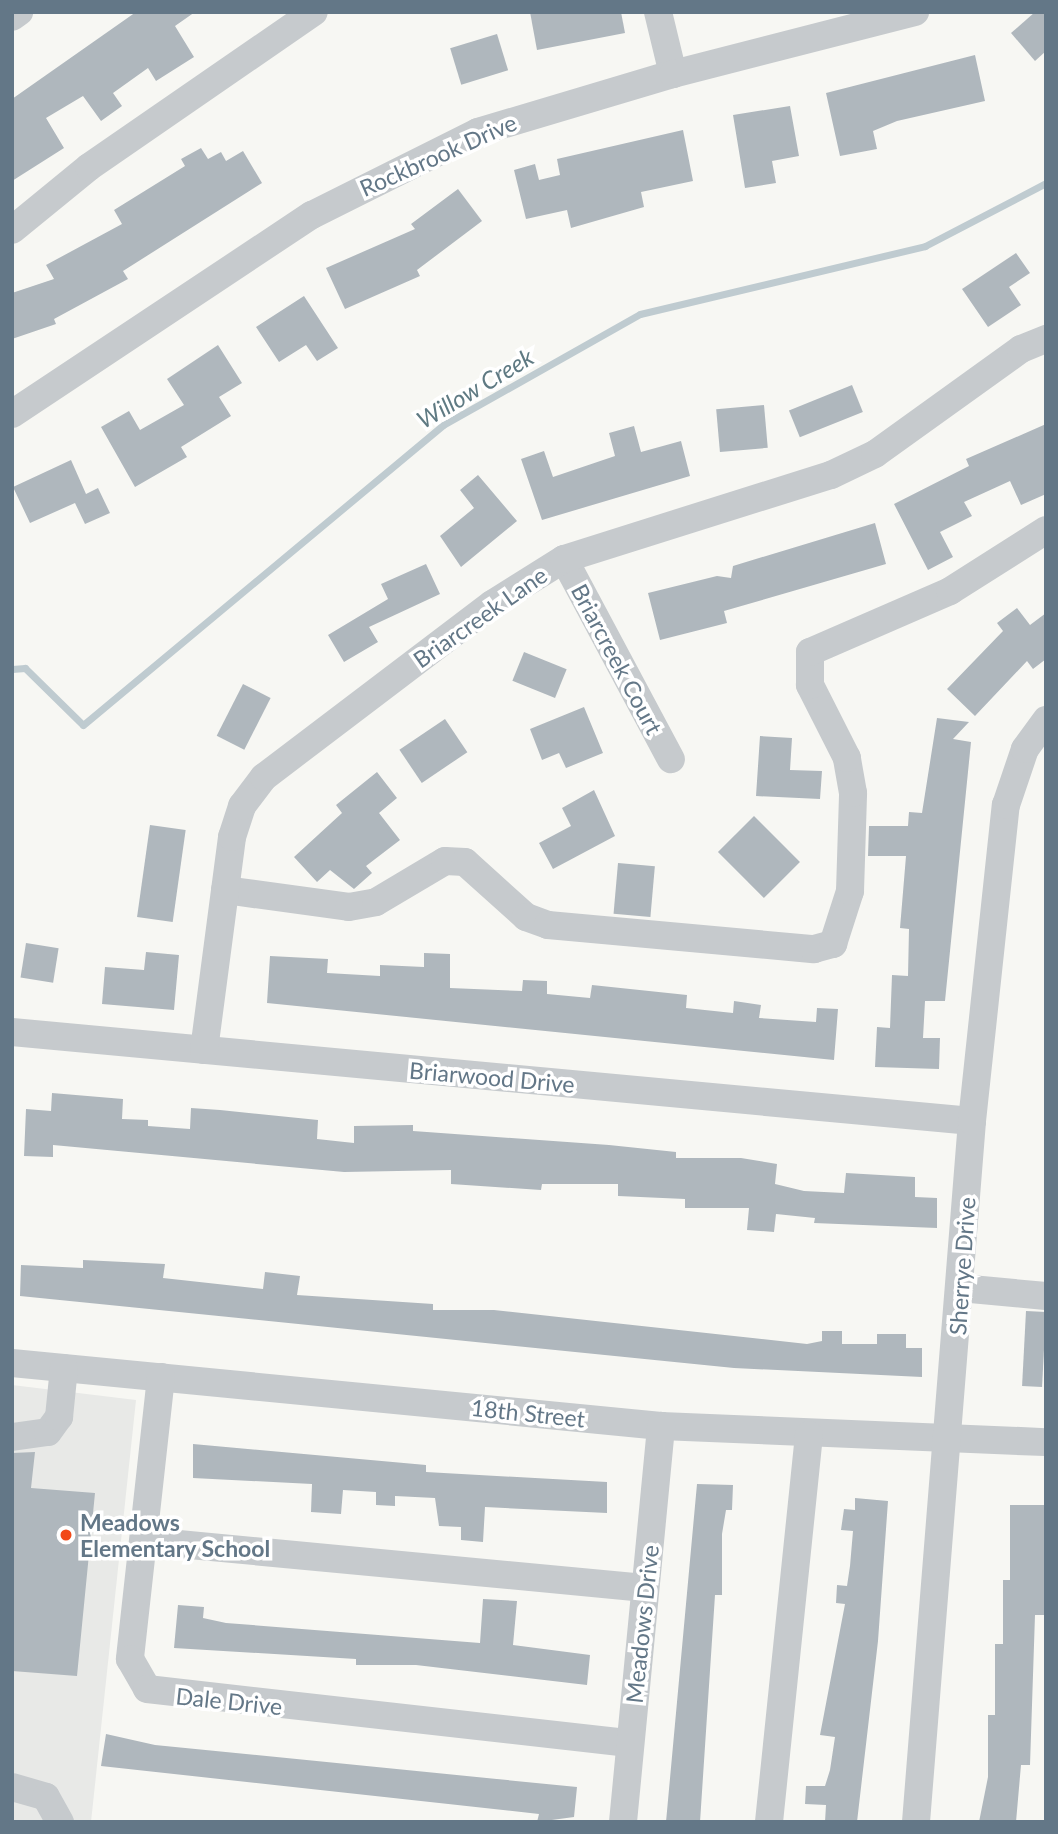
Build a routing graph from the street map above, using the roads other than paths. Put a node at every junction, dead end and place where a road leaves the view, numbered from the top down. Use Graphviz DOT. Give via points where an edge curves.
graph roads {
  1 [pos="19,12"];
  2 [pos="314,12"];
  3 [pos="658,12"];
  4 [pos="915,12"];
  5 [pos="12,17"];
  6 [pos="832,24"];
  7 [pos="673,74"];
  8 [pos="12,229"];
  9 [pos="1046,339"];
  10 [pos="12,414"];
  11 [pos="1046,530"];
  12 [pos="564,559"];
  13 [pos="1046,720"];
  14 [pos="671,759"];
  15 [pos="225,890"];
  16 [pos="12,1032"];
  17 [pos="204,1050"];
  18 [pos="972,1121"];
  19 [pos="960,1288"];
  20 [pos="1046,1296"];
  21 [pos="12,1363"];
  22 [pos="64,1368"];
  23 [pos="161,1377"];
  24 [pos="662,1426"];
  25 [pos="809,1435"];
  26 [pos="12,1437"];
  27 [pos="949,1442"];
  28 [pos="1046,1442"];
  29 [pos="146,1541"];
  30 [pos="645,1588"];
  31 [pos="629,1743"];
  32 [pos="12,1787"];
  33 [pos="55,1819"];
  34 [pos="623,1822"];
  35 [pos="769,1822"];
  36 [pos="916,1822"];
  1 -- 5 [label="street"];
  2 -- 8 [label="street" via="89,167"];
  3 -- 7 [label="street"];
  4 -- 6 [label="street, Rockbrook Drive"];
  6 -- 7 [label="street, Rockbrook Drive"];
  7 -- 10 [label="street, Rockbrook Drive" via="478,132 394,170 312,215"];
  9 -- 12 [label="street, Briarcreek Lane" via="1021,349 875,454 831,475"];
  11 -- 15 [label="street" via="950,591 810,652 810,685 847,758 853,793 850,891 833,944 814,949 548,925 526,917 465,862 445,861 376,902 349,906"];
  12 -- 14 [label="street, Briarcreek Court"];
  12 -- 15 [label="street, Briarcreek Lane" via="492,604 264,776 242,806"];
  13 -- 18 [label="street, Sherrye Drive" via="1025,749 1006,804"];
  15 -- 17 [label="street, Briarcreek Lane"];
  16 -- 17 [label="street, Briarwood Drive"];
  17 -- 18 [label="street, Briarwood Drive"];
  18 -- 19 [label="street, Sherrye Drive"];
  19 -- 20 [label="street"];
  19 -- 27 [label="street, Sherrye Drive"];
  21 -- 22 [label="street, 18th Street"];
  22 -- 23 [label="street, 18th Street"];
  22 -- 26 [label="street" via="59,1417 48,1432"];
  23 -- 24 [label="street, 18th Street"];
  23 -- 29 [label="street, Dale Drive"];
  24 -- 25 [label="street, 18th Street"];
  24 -- 30 [label="street, Meadows Drive"];
  25 -- 27 [label="street, 18th Street"];
  25 -- 35 [label="street"];
  27 -- 28 [label="street, 18th Street"];
  27 -- 36 [label="street, Sherrye Drive"];
  29 -- 30 [label="street"];
  29 -- 31 [label="street, Dale Drive" via="130,1659 148,1689"];
  30 -- 31 [label="street, Meadows Drive"];
  31 -- 34 [label="street, Meadows Drive"];
  32 -- 33 [label="street" via="46,1797"];
}
